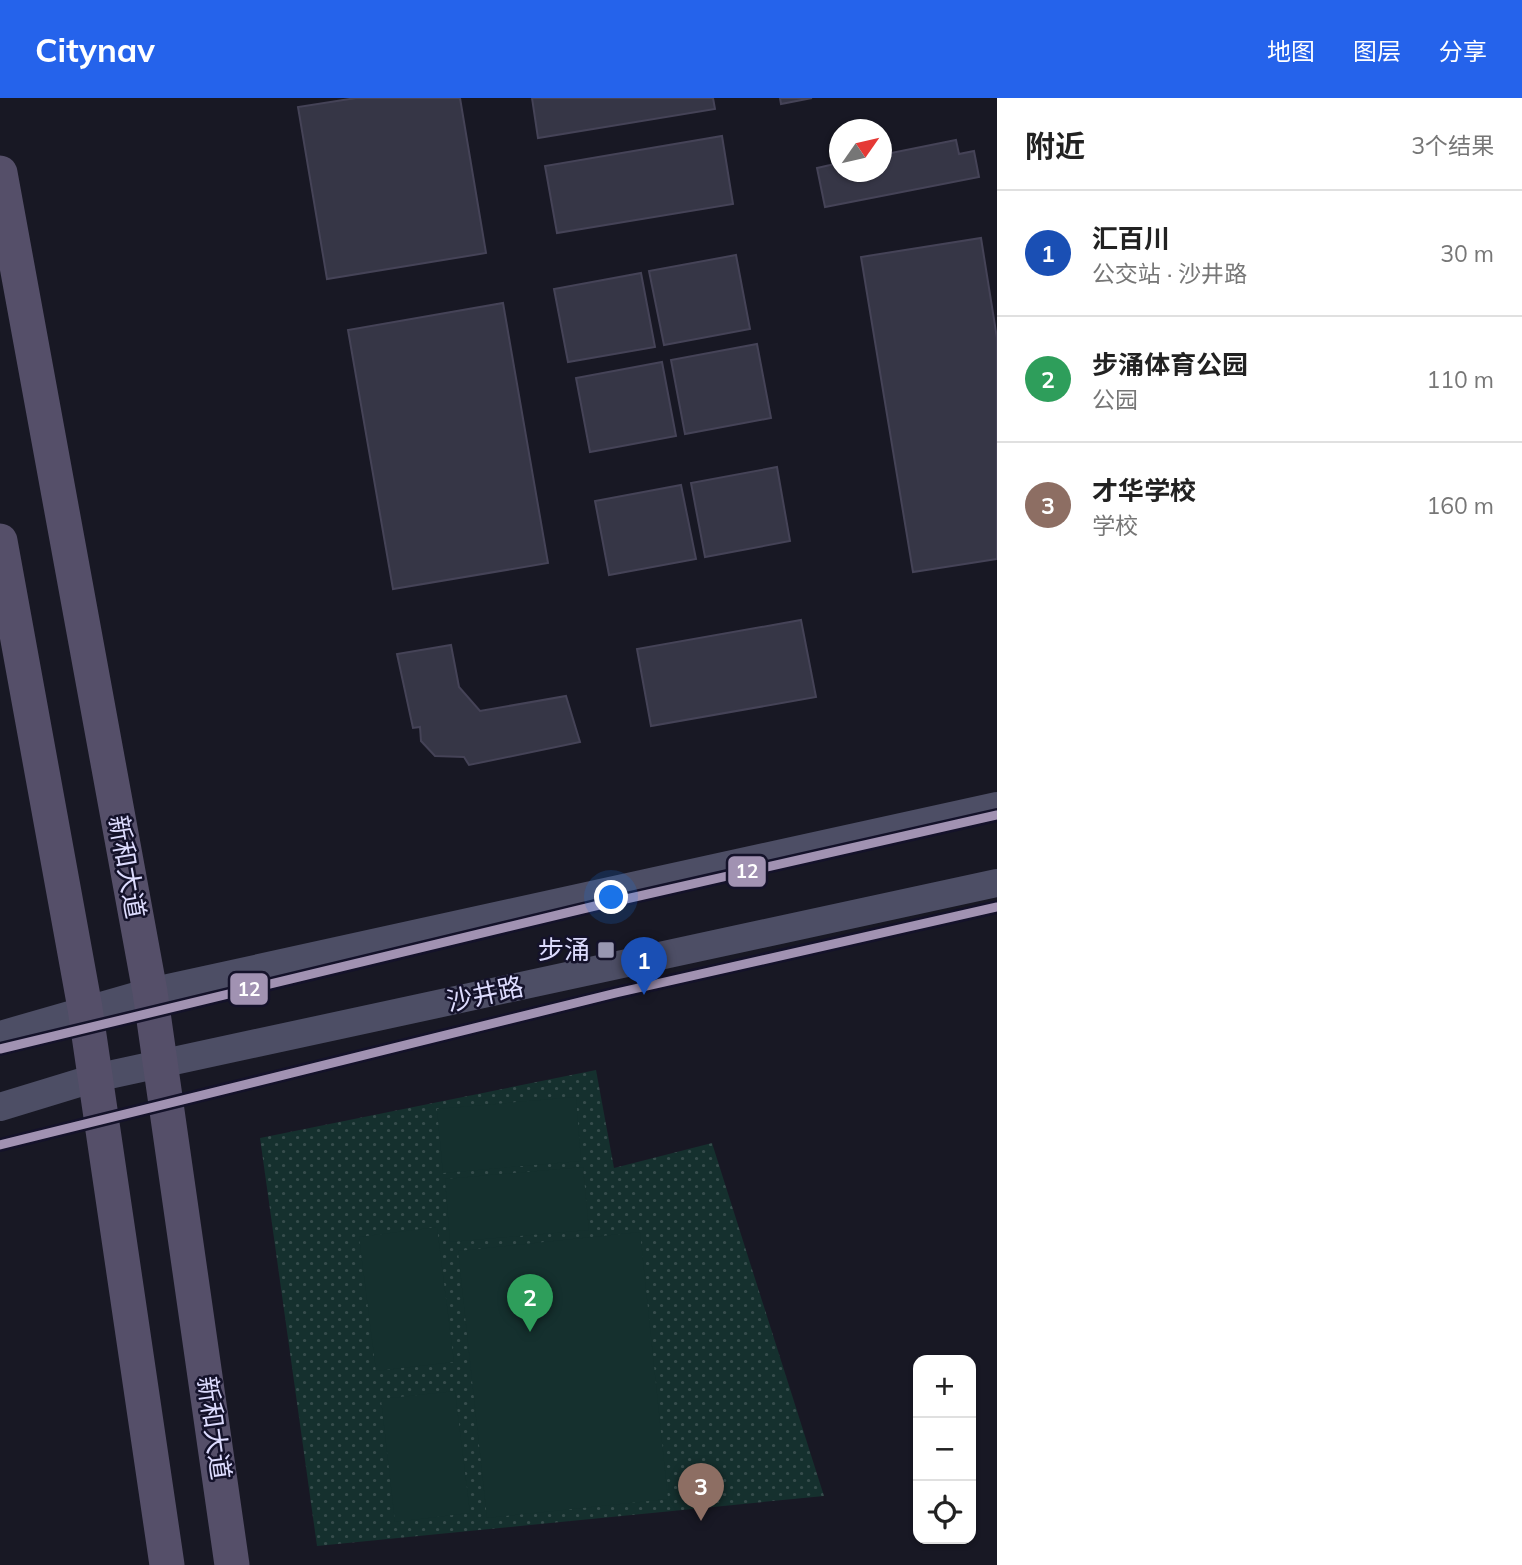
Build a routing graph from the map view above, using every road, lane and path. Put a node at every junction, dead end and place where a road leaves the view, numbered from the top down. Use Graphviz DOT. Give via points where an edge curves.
graph roads {
  1 [pos="0,173"];
  2 [pos="0,541"];
  3 [pos="997,806"];
  4 [pos="997,883"];
  5 [pos="150,992"];
  6 [pos="85,1008"];
  7 [pos="0,1035"];
  8 [pos="160,1064"];
  9 [pos="95,1078"];
  10 [pos="0,1107"];
  11 [pos="167,1565"];
  12 [pos="232,1565"];
  1 -- 5 [label="main road, 新和大道"];
  2 -- 6 [label="main road"];
  3 -- 5 [label="street"];
  4 -- 8 [label="street, 沙井路"];
  5 -- 6 [label="street"];
  5 -- 8 [label="main road, 新和大道"];
  6 -- 7 [label="street"];
  6 -- 9 [label="main road"];
  8 -- 9 [label="street, 沙井路"];
  8 -- 12 [label="main road, 新和大道"];
  9 -- 10 [label="street, 沙井路"];
  9 -- 11 [label="main road"];
}
